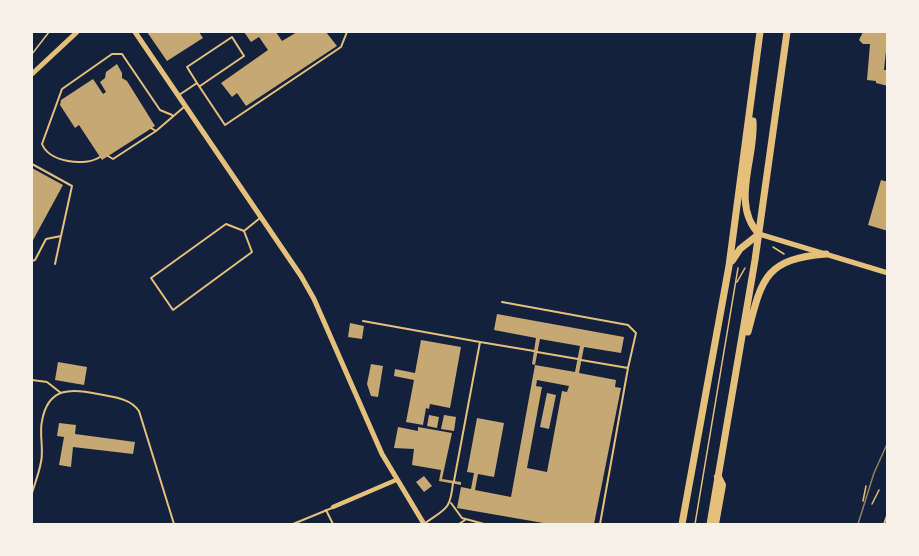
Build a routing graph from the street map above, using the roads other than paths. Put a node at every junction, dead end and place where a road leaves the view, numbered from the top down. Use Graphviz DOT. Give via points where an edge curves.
graph roads {
  1 [pos="77,32"];
  2 [pos="135,32"];
  3 [pos="347,32"];
  4 [pos="760,32"];
  5 [pos="787,32"];
  6 [pos="32,74"];
  7 [pos="197,83"];
  8 [pos="200,87"];
  9 [pos="179,95"];
  10 [pos="186,106"];
  11 [pos="752,109"];
  12 [pos="172,115"];
  13 [pos="151,128"];
  14 [pos="156,131"];
  15 [pos="108,156"];
  16 [pos="100,157"];
  17 [pos="32,164"];
  18 [pos="262,216"];
  19 [pos="244,231"];
  20 [pos="759,234"];
  21 [pos="61,236"];
  22 [pos="826,254"];
  23 [pos="32,261"];
  24 [pos="55,264"];
  25 [pos="729,266"];
  26 [pos="888,273"];
  27 [pos="502,302"];
  28 [pos="363,321"];
  29 [pos="480,342"];
  30 [pos="628,368"];
  31 [pos="738,372"];
  32 [pos="32,380"];
  33 [pos="61,393"];
  34 [pos="718,477"];
  35 [pos="396,480"];
  36 [pos="32,493"];
  37 [pos="451,503"];
  38 [pos="333,507"];
  39 [pos="326,510"];
  40 [pos="888,513"];
  41 [pos="465,520"];
  42 [pos="424,524"];
  43 [pos="174,525"];
  44 [pos="293,525"];
  45 [pos="333,525"];
  46 [pos="459,525"];
  47 [pos="484,525"];
  48 [pos="600,525"];
  49 [pos="682,525"];
  50 [pos="710,525"];
  51 [pos="715,525"];
  52 [pos="884,525"];
  1 -- 6 [label="street"];
  2 -- 9 [label="street"];
  3 -- 8 [label="lane" via="341,47 225,125"];
  4 -- 11 [label="main road"];
  5 -- 20 [label="main road"];
  7 -- 8 [label="lane"];
  7 -- 8 [label="lane" via="187,67 232,37 244,56"];
  7 -- 9 [label="lane"];
  9 -- 10 [label="street"];
  10 -- 12 [label="lane"];
  10 -- 18 [label="street"];
  11 -- 20 [label="main road" via="754,135 745,205 748,219"];
  11 -- 25 [label="main road"];
  12 -- 14 [label="lane" via="171,121"];
  12 -- 16 [label="lane" via="160,110 122,54 112,54 62,88 42,144 51,154 79,163"];
  13 -- 14 [label="lane"];
  14 -- 15 [label="lane" via="113,159"];
  17 -- 21 [label="lane" via="72,186"];
  18 -- 19 [label="lane"];
  18 -- 35 [label="street" via="314,299"];
  19 -- 19 [label="lane" via="226,224 151,278 172,309 252,252"];
  20 -- 22 [label="street"];
  20 -- 25 [label="main road" via="740,249"];
  20 -- 31 [label="main road"];
  21 -- 23 [label="lane" via="46,239"];
  21 -- 24 [label="lane"];
  22 -- 26 [label="street"];
  22 -- 31 [label="main road" via="787,260 769,274 754,307"];
  25 -- 49 [label="main road"];
  27 -- 30 [label="lane" via="628,325 636,333"];
  28 -- 29 [label="lane"];
  29 -- 30 [label="lane"];
  29 -- 37 [label="lane"];
  30 -- 48 [label="lane"];
  31 -- 34 [label="main road"];
  32 -- 33 [label="lane" via="47,382"];
  33 -- 36 [label="lane" via="54,397 42,422 42,461"];
  33 -- 43 [label="lane" via="72,389 134,405"];
  34 -- 50 [label="main road"];
  34 -- 51 [label="highway" via="722,485"];
  35 -- 38 [label="street"];
  35 -- 42 [label="street"];
  37 -- 41 [label="lane"];
  37 -- 42 [label="lane"];
  38 -- 39 [label="lane"];
  39 -- 44 [label="lane"];
  39 -- 45 [label="lane"];
  40 -- 52 [label="lane"];
  41 -- 46 [label="lane"];
  41 -- 47 [label="lane"];
}
